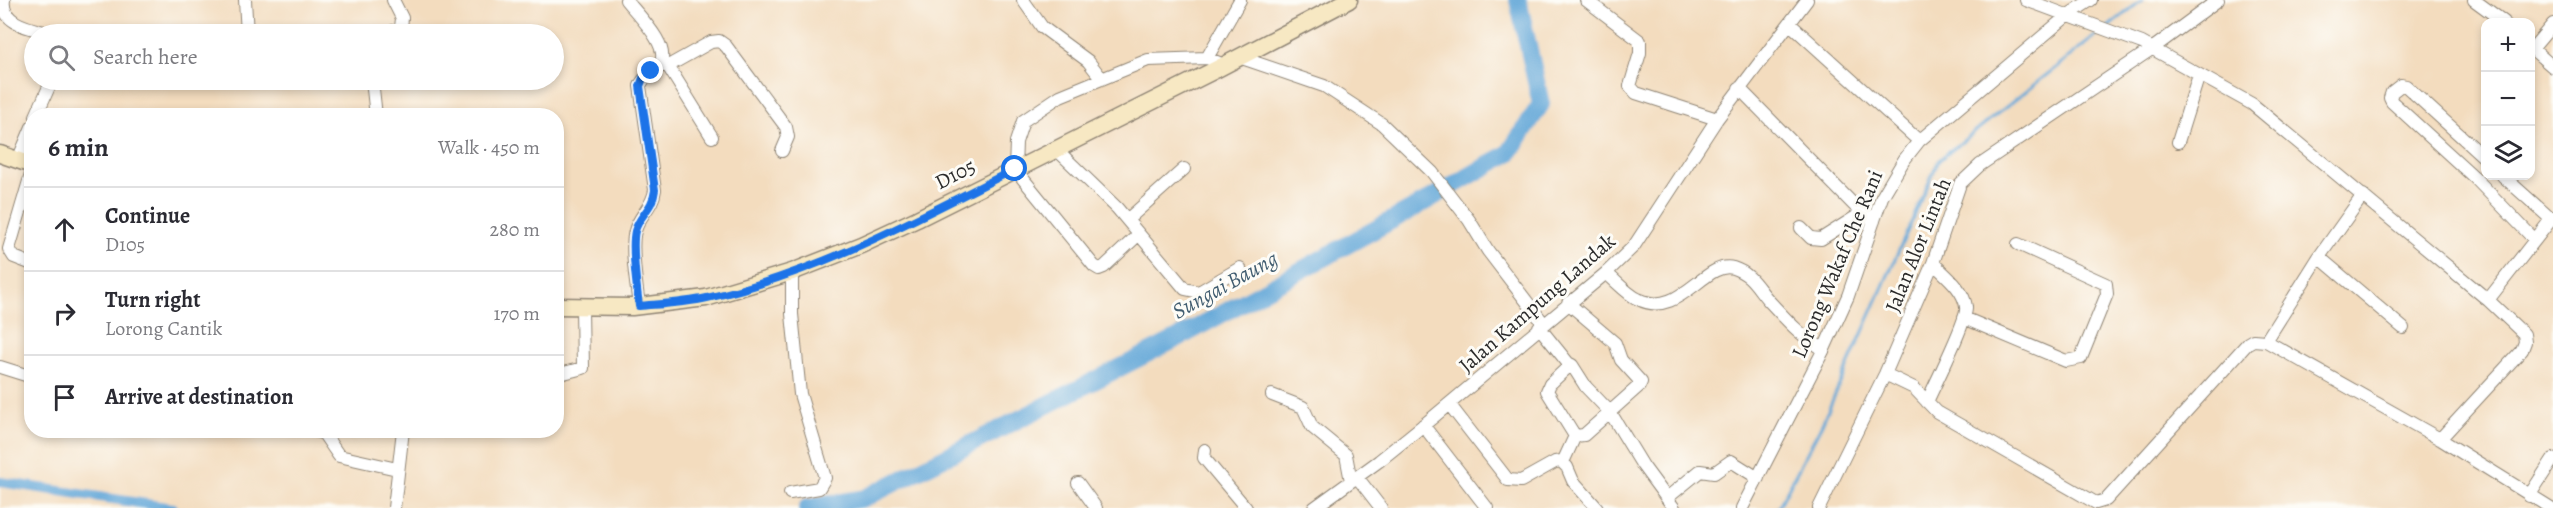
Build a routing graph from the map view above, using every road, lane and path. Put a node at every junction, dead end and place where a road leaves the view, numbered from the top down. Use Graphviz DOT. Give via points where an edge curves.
graph roads {
  1 [pos="4,0"];
  2 [pos="245,0"];
  3 [pos="393,0"];
  4 [pos="626,0"];
  5 [pos="1023,0"];
  6 [pos="1240,0"];
  7 [pos="1349,0"];
  8 [pos="1586,0"];
  9 [pos="1808,0"];
  10 [pos="2026,0"];
  11 [pos="2091,0"];
  12 [pos="2218,0"];
  13 [pos="2474,0"];
  14 [pos="1329,4"];
  15 [pos="2068,15"];
  16 [pos="2499,18"];
  17 [pos="246,24"];
  18 [pos="401,24"];
  19 [pos="1791,24"];
  20 [pos="2553,24"];
  21 [pos="24,26"];
  22 [pos="2535,44"];
  23 [pos="2148,45"];
  24 [pos="2535,51"];
  25 [pos="1239,57"];
  26 [pos="1207,58"];
  27 [pos="1224,65"];
  28 [pos="664,66"];
  29 [pos="2553,67"];
  30 [pos="2199,75"];
  31 [pos="1102,79"];
  32 [pos="1739,88"];
  33 [pos="48,90"];
  34 [pos="373,90"];
  35 [pos="40,108"];
  36 [pos="375,108"];
  37 [pos="1717,119"];
  38 [pos="712,137"];
  39 [pos="1919,141"];
  40 [pos="2178,142"];
  41 [pos="1056,149"];
  42 [pos="782,151"];
  43 [pos="0,154"];
  44 [pos="2481,154"];
  45 [pos="24,163"];
  46 [pos="1184,168"];
  47 [pos="1015,169"];
  48 [pos="2503,180"];
  49 [pos="2507,180"];
  50 [pos="2490,193"];
  51 [pos="2363,195"];
  52 [pos="24,198"];
  53 [pos="1862,213"];
  54 [pos="2552,218"];
  55 [pos="1127,220"];
  56 [pos="1875,221"];
  57 [pos="1801,228"];
  58 [pos="1138,235"];
  59 [pos="2535,240"];
  60 [pos="2018,244"];
  61 [pos="2319,257"];
  62 [pos="24,261"];
  63 [pos="1933,264"];
  64 [pos="1240,268"];
  65 [pos="792,272"];
  66 [pos="1606,273"];
  67 [pos="2488,300"];
  68 [pos="1568,303"];
  69 [pos="639,306"];
  70 [pos="564,307"];
  71 [pos="582,308"];
  72 [pos="1964,318"];
  73 [pos="1542,326"];
  74 [pos="2403,328"];
  75 [pos="2266,341"];
  76 [pos="1824,349"];
  77 [pos="1568,363"];
  78 [pos="0,367"];
  79 [pos="564,373"];
  80 [pos="24,374"];
  81 [pos="1885,374"];
  82 [pos="1272,395"];
  83 [pos="1927,402"];
  84 [pos="1449,404"];
  85 [pos="1610,412"];
  86 [pos="1423,425"];
  87 [pos="1575,436"];
  88 [pos="327,438"];
  89 [pos="402,438"];
  90 [pos="2440,439"];
  91 [pos="1205,450"];
  92 [pos="2553,459"];
  93 [pos="1563,462"];
  94 [pos="397,469"];
  95 [pos="1758,478"];
  96 [pos="1354,479"];
  97 [pos="1078,483"];
  98 [pos="790,493"];
  99 [pos="2529,496"];
  100 [pos="1671,503"];
  101 [pos="394,508"];
  102 [pos="1096,508"];
  103 [pos="1246,508"];
  104 [pos="1314,508"];
  105 [pos="1381,508"];
  106 [pos="1487,508"];
  107 [pos="1597,508"];
  108 [pos="1742,508"];
  109 [pos="1819,508"];
  110 [pos="2551,508"];
  1 -- 21 [label="street" via="5,18"];
  2 -- 17 [label="street"];
  3 -- 18 [label="street"];
  4 -- 28 [label="street" via="659,42"];
  5 -- 31 [label="street" via="1042,27 1088,61"];
  6 -- 26 [label="street"];
  7 -- 14 [label="street, D105"];
  8 -- 37 [label="street" via="1640,41 1630,86 1636,93"];
  9 -- 19 [label="street, Jalan Kampung Landak"];
  10 -- 15 [label="street"];
  11 -- 15 [label="street, Lorong Wakaf Che Rani"];
  12 -- 23 [label="street, Jalan Alor Lintah"];
  13 -- 16 [label="street"];
  14 -- 25 [label="street, D105"];
  15 -- 23 [label="street"];
  15 -- 39 [label="street, Lorong Wakaf Che Rani"];
  19 -- 32 [label="street, Jalan Kampung Landak"];
  19 -- 39 [label="street"];
  20 -- 22 [label="street"];
  23 -- 30 [label="street"];
  23 -- 63 [label="street, Jalan Alor Lintah" via="1980,165 1960,184"];
  24 -- 29 [label="street"];
  25 -- 27 [label="street, D105"];
  25 -- 73 [label="street" via="1324,86 1382,124 1432,172"];
  26 -- 27 [label="street"];
  26 -- 31 [label="street" via="1148,60"];
  27 -- 41 [label="street, D105"];
  28 -- 38 [label="street"];
  28 -- 42 [label="street" via="711,42 719,41 726,46 786,127 788,137"];
  28 -- 69 [label="street" via="643,78 640,86 655,190 654,200 638,222 634,236"];
  30 -- 40 [label="street"];
  30 -- 51 [label="street" via="2263,111"];
  31 -- 47 [label="street" via="1060,96 1023,121 1016,142"];
  32 -- 37 [label="street, Jalan Kampung Landak"];
  32 -- 53 [label="street"];
  33 -- 35 [label="street"];
  34 -- 36 [label="street"];
  37 -- 66 [label="street, Jalan Kampung Landak" via="1634,246"];
  39 -- 56 [label="street, Lorong Wakaf Che Rani" via="1882,197"];
  41 -- 47 [label="street, D105"];
  41 -- 55 [label="street"];
  43 -- 45 [label="street"];
  44 -- 50 [label="street" via="2406,86 2392,92 2392,102"];
  46 -- 55 [label="street"];
  47 -- 58 [label="street" via="1096,268 1108,264"];
  47 -- 65 [label="street, D105" via="861,245"];
  48 -- 50 [label="street"];
  49 -- 54 [label="street"];
  50 -- 59 [label="street"];
  51 -- 61 [label="street"];
  51 -- 67 [label="street"];
  52 -- 62 [label="street" via="9,249 14,257"];
  53 -- 56 [label="street"];
  53 -- 57 [label="street" via="1821,239 1811,238"];
  54 -- 59 [label="street"];
  55 -- 58 [label="street"];
  56 -- 76 [label="street, Lorong Wakaf Che Rani"];
  58 -- 64 [label="street" via="1185,289 1199,292"];
  59 -- 67 [label="street"];
  60 -- 72 [label="street" via="2106,284 2107,294 2081,358 2066,362"];
  61 -- 74 [label="street"];
  61 -- 75 [label="street"];
  63 -- 72 [label="street" via="1962,296 1966,306"];
  63 -- 81 [label="street, Jalan Alor Lintah"];
  65 -- 69 [label="street, D105" via="706,298"];
  65 -- 98 [label="street" via="800,394 825,478 819,488"];
  66 -- 68 [label="street, Jalan Kampung Landak"];
  66 -- 76 [label="street" via="1638,299 1663,304 1721,268 1732,268 1752,278 1767,299 1811,343"];
  67 -- 90 [label="street" via="2524,334 2524,346"];
  68 -- 73 [label="street, Jalan Kampung Landak"];
  68 -- 85 [label="street" via="1615,343 1621,360 1640,380 1639,387"];
  69 -- 71 [label="street, D105"];
  70 -- 71 [label="street, D105"];
  71 -- 79 [label="street" via="583,368"];
  72 -- 83 [label="street"];
  73 -- 77 [label="street"];
  73 -- 84 [label="street, Jalan Kampung Landak"];
  75 -- 83 [label="street" via="2248,343 2101,503 2091,501 1937,412"];
  75 -- 90 [label="street"];
  76 -- 95 [label="street, Lorong Wakaf Che Rani"];
  77 -- 85 [label="street"];
  77 -- 87 [label="street" via="1547,391"];
  78 -- 80 [label="street"];
  81 -- 83 [label="street" via="1914,388"];
  81 -- 109 [label="street, Jalan Alor Lintah"];
  82 -- 96 [label="street" via="1303,407 1312,427 1346,455"];
  84 -- 86 [label="street, Jalan Kampung Landak"];
  84 -- 93 [label="street" via="1508,480 1521,481 1554,462"];
  85 -- 87 [label="street" via="1584,435"];
  85 -- 100 [label="street"];
  86 -- 96 [label="street, Jalan Kampung Landak"];
  86 -- 106 [label="street"];
  87 -- 93 [label="street"];
  88 -- 94 [label="street" via="339,456"];
  89 -- 94 [label="street"];
  90 -- 99 [label="street"];
  91 -- 103 [label="street" via="1204,458"];
  92 -- 99 [label="street"];
  93 -- 107 [label="street"];
  94 -- 101 [label="street"];
  95 -- 100 [label="street" via="1731,461 1714,474 1700,471"];
  95 -- 108 [label="street, Lorong Wakaf Che Rani"];
  96 -- 104 [label="street, Jalan Kampung Landak"];
  96 -- 105 [label="street"];
  97 -- 102 [label="street"];
  99 -- 110 [label="street"];
}
